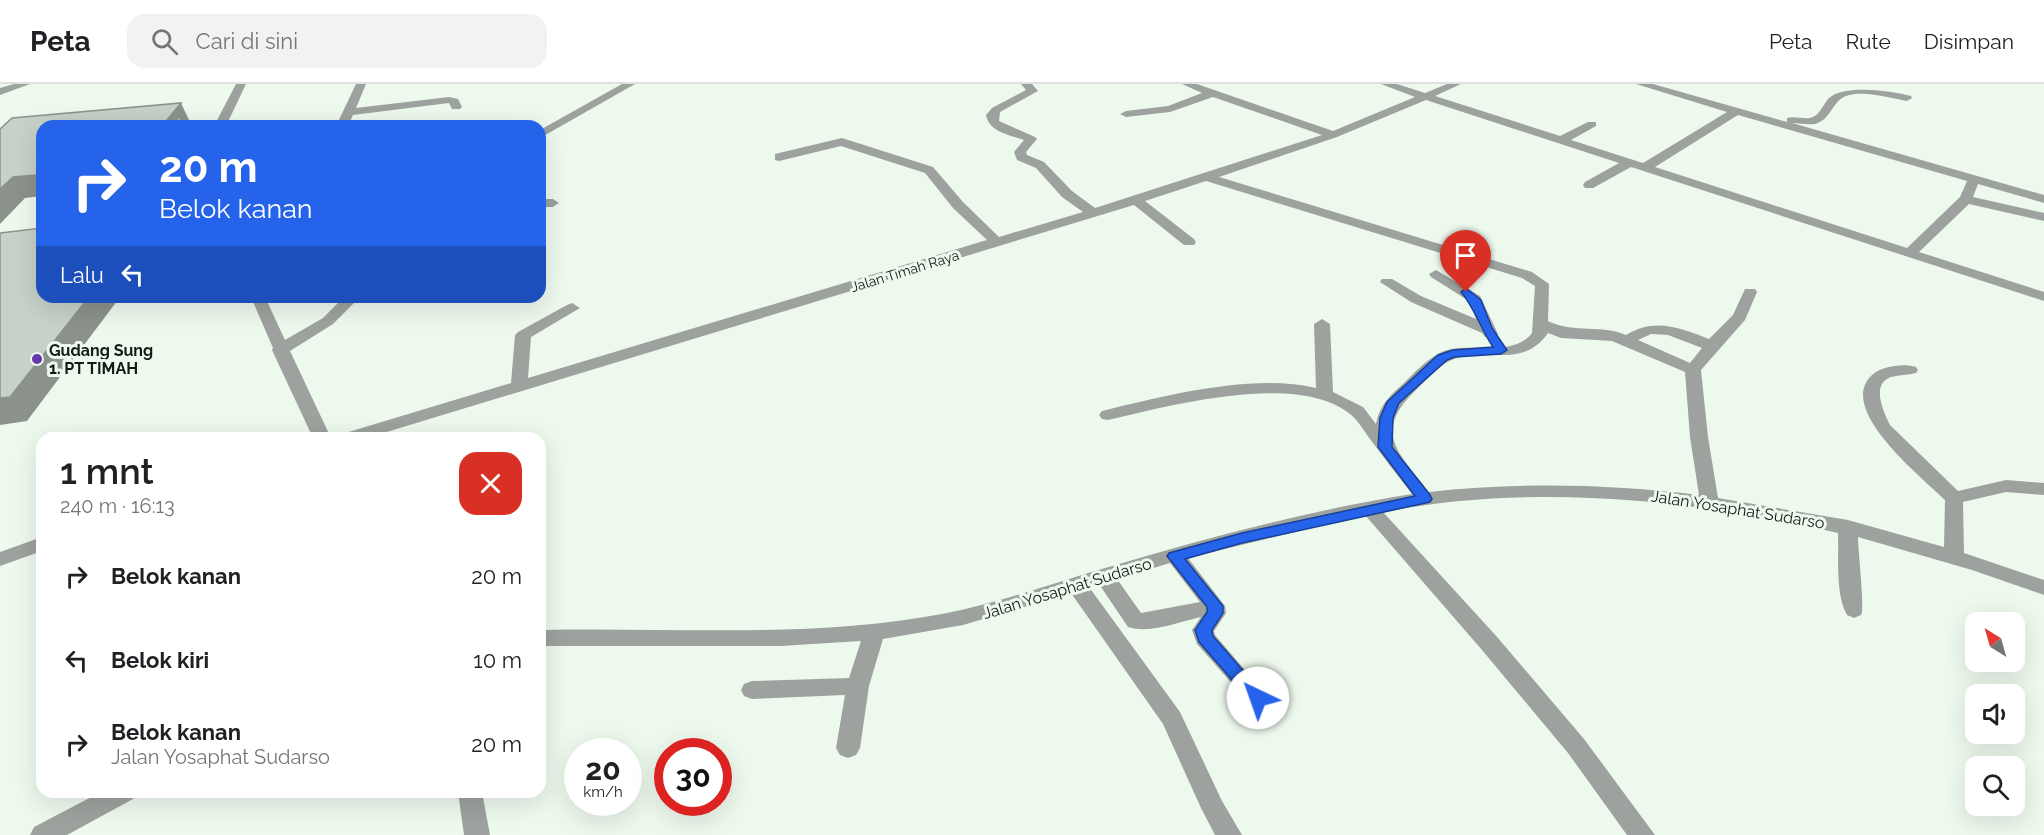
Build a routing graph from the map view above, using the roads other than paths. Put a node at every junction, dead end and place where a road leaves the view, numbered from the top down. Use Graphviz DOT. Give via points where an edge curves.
graph roads {
  1 [pos="25,84"];
  2 [pos="241,84"];
  3 [pos="361,84"];
  4 [pos="630,84"];
  5 [pos="1026,84"];
  6 [pos="1187,84"];
  7 [pos="1386,84"];
  8 [pos="1456,84"];
  9 [pos="1641,84"];
  10 [pos="0,92"];
  11 [pos="1212,93"];
  12 [pos="1424,96"];
  13 [pos="1907,98"];
  14 [pos="456,107"];
  15 [pos="1737,111"];
  16 [pos="351,112"];
  17 [pos="1126,114"];
  18 [pos="223,120"];
  19 [pos="346,120"];
  20 [pos="1592,124"];
  21 [pos="1781,124"];
  22 [pos="546,132"];
  23 [pos="1333,135"];
  24 [pos="1562,140"];
  25 [pos="779,156"];
  26 [pos="1631,162"];
  27 [pos="1646,167"];
  28 [pos="1207,177"];
  29 [pos="1974,179"];
  30 [pos="1590,185"];
  31 [pos="1966,199"];
  32 [pos="2044,199"];
  33 [pos="1136,200"];
  34 [pos="1094,214"];
  35 [pos="2044,217"];
  36 [pos="997,242"];
  37 [pos="1189,242"];
  38 [pos="1910,253"];
  39 [pos="1436,274"];
  40 [pos="1387,282"];
  41 [pos="1750,292"];
  42 [pos="2044,297"];
  43 [pos="260,303"];
  44 [pos="347,303"];
  45 [pos="572,308"];
  46 [pos="1540,323"];
  47 [pos="1322,324"];
  48 [pos="1486,328"];
  49 [pos="1627,341"];
  50 [pos="1712,346"];
  51 [pos="280,350"];
  52 [pos="1501,350"];
  53 [pos="1693,370"];
  54 [pos="1910,370"];
  55 [pos="519,386"];
  56 [pos="1325,395"];
  57 [pos="1108,415"];
  58 [pos="319,432"];
  59 [pos="368,432"];
  60 [pos="1385,447"];
  61 [pos="2044,489"];
  62 [pos="1954,498"];
  63 [pos="1425,499"];
  64 [pos="1709,502"];
  65 [pos="1370,509"];
  66 [pos="1848,527"];
  67 [pos="36,546"];
  68 [pos="1175,556"];
  69 [pos="1954,556"];
  70 [pos="0,559"];
  71 [pos="1104,576"];
  72 [pos="1076,584"];
  73 [pos="2044,588"];
  74 [pos="1215,606"];
  75 [pos="1854,610"];
  76 [pos="874,634"];
  77 [pos="546,638"];
  78 [pos="858,686"];
  79 [pos="752,690"];
  80 [pos="1258,698"];
  81 [pos="848,748"];
  82 [pos="113,798"];
  83 [pos="471,798"];
  84 [pos="43,835"];
  85 [pos="477,835"];
  86 [pos="1228,835"];
  87 [pos="1642,835"];
  1 -- 10 [label="street"];
  2 -- 18 [label="street"];
  3 -- 16 [label="street"];
  4 -- 22 [label="street"];
  5 -- 34 [label="street" via="1033,91 996,110 993,122 1031,140 1020,152 1021,157 1040,165 1067,194"];
  6 -- 11 [label="street"];
  7 -- 12 [label="street"];
  8 -- 12 [label="street, Jalan Timah Raya"];
  9 -- 15 [label="street"];
  11 -- 17 [label="street" via="1174,108"];
  11 -- 23 [label="street"];
  12 -- 23 [label="street, Jalan Timah Raya"];
  12 -- 24 [label="street"];
  13 -- 21 [label="street" via="1845,93 1834,98 1815,120 1792,119"];
  14 -- 16 [label="street" via="449,100"];
  15 -- 21 [label="street"];
  15 -- 27 [label="street"];
  16 -- 19 [label="street"];
  20 -- 24 [label="street"];
  21 -- 29 [label="street"];
  23 -- 28 [label="street, Jalan Timah Raya"];
  24 -- 26 [label="street"];
  25 -- 36 [label="street" via="842,142 929,170"];
  26 -- 27 [label="street"];
  26 -- 30 [label="street"];
  27 -- 38 [label="street"];
  28 -- 33 [label="street, Jalan Timah Raya"];
  28 -- 46 [label="street" via="1534,278 1543,286"];
  29 -- 31 [label="street"];
  29 -- 32 [label="street"];
  31 -- 35 [label="street"];
  31 -- 38 [label="street"];
  33 -- 34 [label="street, Jalan Timah Raya"];
  33 -- 37 [label="street"];
  34 -- 36 [label="street, Jalan Timah Raya"];
  36 -- 55 [label="street, Jalan Timah Raya"];
  38 -- 42 [label="street"];
  39 -- 48 [label="street" via="1471,295"];
  40 -- 48 [label="street" via="1416,299"];
  41 -- 50 [label="street" via="1745,310"];
  43 -- 51 [label="street"];
  44 -- 51 [label="street" via="328,321"];
  45 -- 55 [label="street" via="523,334"];
  46 -- 49 [label="street" via="1561,333 1610,335"];
  46 -- 52 [label="street" via="1540,333 1534,342"];
  47 -- 56 [label="street"];
  48 -- 52 [label="street"];
  49 -- 50 [label="street" via="1654,328"];
  49 -- 53 [label="street"];
  50 -- 53 [label="street"];
  51 -- 58 [label="street"];
  52 -- 60 [label="street" via="1449,355 1429,369 1389,409"];
  53 -- 64 [label="street"];
  54 -- 62 [label="street" via="1886,373 1876,380 1872,397 1875,413 1883,428"];
  55 -- 59 [label="street, Jalan Timah Raya"];
  56 -- 57 [label="street" via="1264,389 1221,391"];
  56 -- 60 [label="street" via="1351,406"];
  60 -- 63 [label="street"];
  61 -- 62 [label="street" via="2006,486"];
  62 -- 69 [label="street"];
  63 -- 64 [label="street, Jalan Yosaphat Sudarso" via="1542,491 1658,495"];
  63 -- 65 [label="street, Jalan Yosaphat Sudarso"];
  64 -- 66 [label="street, Jalan Yosaphat Sudarso"];
  65 -- 68 [label="street, Jalan Yosaphat Sudarso"];
  65 -- 87 [label="street" via="1576,746"];
  66 -- 69 [label="street, Jalan Yosaphat Sudarso"];
  66 -- 75 [label="street"];
  67 -- 70 [label="street"];
  68 -- 71 [label="street, Jalan Yosaphat Sudarso"];
  68 -- 74 [label="street"];
  69 -- 73 [label="street, Jalan Yosaphat Sudarso"];
  71 -- 72 [label="street, Jalan Yosaphat Sudarso"];
  71 -- 74 [label="street" via="1135,621"];
  72 -- 76 [label="street, Jalan Yosaphat Sudarso" via="994,611"];
  72 -- 86 [label="street" via="1172,719"];
  74 -- 80 [label="street" via="1204,635"];
  76 -- 77 [label="street, Jalan Yosaphat Sudarso" via="746,640 673,636"];
  76 -- 78 [label="street"];
  78 -- 79 [label="street"];
  78 -- 81 [label="street"];
  82 -- 84 [label="street"];
  83 -- 85 [label="street"];
}
